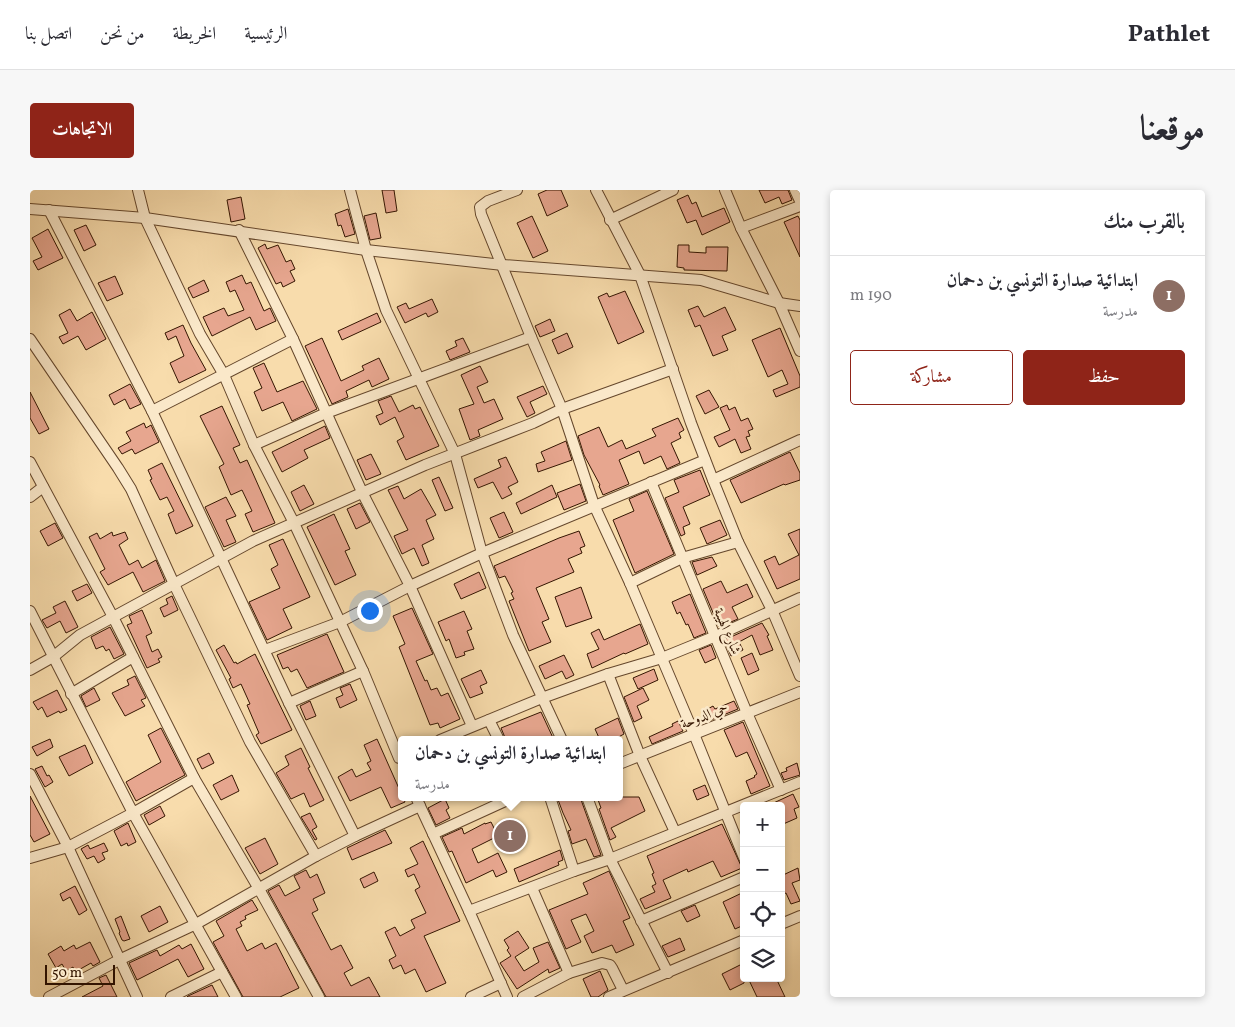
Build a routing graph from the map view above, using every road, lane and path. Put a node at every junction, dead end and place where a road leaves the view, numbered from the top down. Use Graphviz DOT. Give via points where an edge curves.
graph roads {
  1 [pos="138,190"];
  2 [pos="350,190"];
  3 [pos="517,190"];
  4 [pos="596,190"];
  5 [pos="673,190"];
  6 [pos="725,190"];
  7 [pos="795,190"];
  8 [pos="800,201"];
  9 [pos="800,206"];
  10 [pos="30,209"];
  11 [pos="49,210"];
  12 [pos="145,218"];
  13 [pos="610,220"];
  14 [pos="741,228"];
  15 [pos="240,230"];
  16 [pos="366,250"];
  17 [pos="503,265"];
  18 [pos="640,276"];
  19 [pos="779,303"];
  20 [pos="800,306"];
  21 [pos="531,337"];
  22 [pos="30,339"];
  23 [pos="293,339"];
  24 [pos="800,351"];
  25 [pos="672,369"];
  26 [pos="224,375"];
  27 [pos="419,379"];
  28 [pos="562,409"];
  29 [pos="152,411"];
  30 [pos="326,413"];
  31 [pos="800,440"];
  32 [pos="254,445"];
  33 [pos="455,454"];
  34 [pos="706,460"];
  35 [pos="30,462"];
  36 [pos="713,480"];
  37 [pos="651,482"];
  38 [pos="44,487"];
  39 [pos="362,492"];
  40 [pos="30,497"];
  41 [pos="594,505"];
  42 [pos="294,523"];
  43 [pos="738,542"];
  44 [pos="482,553"];
  45 [pos="682,558"];
  46 [pos="221,560"];
  47 [pos="630,583"];
  48 [pos="174,584"];
  49 [pos="410,586"];
  50 [pos="800,598"];
  51 [pos="772,610"];
  52 [pos="30,611"];
  53 [pos="113,617"];
  54 [pos="340,622"];
  55 [pos="716,636"];
  56 [pos="264,650"];
  57 [pos="53,657"];
  58 [pos="133,657"];
  59 [pos="662,658"];
  60 [pos="30,670"];
  61 [pos="363,671"];
  62 [pos="608,674"];
  63 [pos="800,676"];
  64 [pos="800,692"];
  65 [pos="72,694"];
  66 [pos="542,698"];
  67 [pos="289,703"];
  68 [pos="747,712"];
  69 [pos="490,720"];
  70 [pos="472,726"];
  71 [pos="694,734"];
  72 [pos="449,736"];
  73 [pos="497,736"];
  74 [pos="560,736"];
  75 [pos="398,752"];
  76 [pos="640,756"];
  77 [pos="623,762"];
  78 [pos="30,774"];
  79 [pos="194,778"];
  80 [pos="800,782"];
  81 [pos="781,790"];
  82 [pos="505,801"];
  83 [pos="551,801"];
  84 [pos="588,801"];
  85 [pos="418,802"];
  86 [pos="133,813"];
  87 [pos="725,813"];
  88 [pos="675,832"];
  89 [pos="433,834"];
  90 [pos="355,836"];
  91 [pos="68,847"];
  92 [pos="740,849"];
  93 [pos="316,856"];
  94 [pos="30,858"];
  95 [pos="610,859"];
  96 [pos="574,871"];
  97 [pos="740,879"];
  98 [pos="532,888"];
  99 [pos="259,889"];
  100 [pos="469,911"];
  101 [pos="800,916"];
  102 [pos="641,922"];
  103 [pos="785,922"];
  104 [pos="196,924"];
  105 [pos="740,942"];
  106 [pos="119,960"];
  107 [pos="222,972"];
  108 [pos="569,973"];
  109 [pos="668,973"];
  110 [pos="501,983"];
  111 [pos="623,990"];
  112 [pos="49,997"];
  113 [pos="137,997"];
  114 [pos="171,997"];
  115 [pos="236,997"];
  116 [pos="319,997"];
  117 [pos="471,997"];
  118 [pos="507,997"];
  119 [pos="523,997"];
  120 [pos="609,997"];
  1 -- 12 [label="street"];
  2 -- 16 [label="street"];
  3 -- 17 [label="street" via="488,201 480,208"];
  4 -- 13 [label="street"];
  5 -- 13 [label="street"];
  6 -- 14 [label="street"];
  7 -- 8 [label="street"];
  9 -- 14 [label="street"];
  10 -- 11 [label="street"];
  11 -- 12 [label="street"];
  11 -- 29 [label="street"];
  12 -- 15 [label="street"];
  12 -- 26 [label="street" via="200,334"];
  13 -- 18 [label="street"];
  14 -- 19 [label="street"];
  15 -- 16 [label="street"];
  15 -- 23 [label="street"];
  16 -- 17 [label="street"];
  16 -- 27 [label="street" via="386,310"];
  17 -- 18 [label="street"];
  17 -- 21 [label="street"];
  18 -- 19 [label="street" via="701,280"];
  18 -- 25 [label="street"];
  19 -- 20 [label="street"];
  19 -- 24 [label="street"];
  21 -- 27 [label="street"];
  21 -- 28 [label="street"];
  22 -- 48 [label="street" via="130,488"];
  23 -- 26 [label="street"];
  23 -- 30 [label="street"];
  25 -- 28 [label="street"];
  25 -- 34 [label="street"];
  26 -- 29 [label="street"];
  26 -- 32 [label="street"];
  27 -- 30 [label="street"];
  27 -- 33 [label="street"];
  28 -- 33 [label="street"];
  28 -- 41 [label="street"];
  29 -- 46 [label="street"];
  30 -- 32 [label="street"];
  30 -- 39 [label="street"];
  31 -- 36 [label="street"];
  32 -- 42 [label="street"];
  33 -- 39 [label="street"];
  33 -- 44 [label="street"];
  34 -- 36 [label="street"];
  34 -- 37 [label="street"];
  35 -- 38 [label="street"];
  36 -- 43 [label="street"];
  37 -- 41 [label="street"];
  37 -- 45 [label="street, شارع الهيبة"];
  38 -- 40 [label="street"];
  38 -- 53 [label="street"];
  39 -- 42 [label="street"];
  39 -- 49 [label="street"];
  41 -- 44 [label="street"];
  41 -- 47 [label="street"];
  42 -- 46 [label="street"];
  42 -- 54 [label="street"];
  43 -- 45 [label="street"];
  43 -- 51 [label="street"];
  44 -- 49 [label="street"];
  44 -- 66 [label="street" via="513,635"];
  45 -- 47 [label="street"];
  45 -- 55 [label="street, شارع الهيبة"];
  46 -- 48 [label="street"];
  46 -- 56 [label="street"];
  47 -- 59 [label="street"];
  48 -- 53 [label="street"];
  48 -- 93 [label="street" via="250,742"];
  49 -- 54 [label="street"];
  49 -- 70 [label="street"];
  50 -- 51 [label="street"];
  51 -- 55 [label="street"];
  51 -- 63 [label="street"];
  52 -- 57 [label="street"];
  53 -- 57 [label="street" via="80,635"];
  53 -- 58 [label="street"];
  54 -- 56 [label="street"];
  54 -- 61 [label="street"];
  55 -- 59 [label="street"];
  55 -- 68 [label="street, شارع الهيبة"];
  56 -- 67 [label="street"];
  57 -- 60 [label="street"];
  57 -- 65 [label="street"];
  58 -- 65 [label="street"];
  58 -- 79 [label="street"];
  59 -- 62 [label="street"];
  59 -- 71 [label="street"];
  61 -- 67 [label="street"];
  61 -- 75 [label="street"];
  62 -- 66 [label="street"];
  62 -- 76 [label="street"];
  64 -- 68 [label="street, حي الدوحة"];
  65 -- 86 [label="street"];
  66 -- 69 [label="street"];
  66 -- 74 [label="street"];
  67 -- 90 [label="street"];
  68 -- 71 [label="street, حي الدوحة"];
  68 -- 81 [label="street, شارع الهيبة"];
  69 -- 70 [label="street"];
  69 -- 73 [label="street"];
  70 -- 72 [label="street"];
  71 -- 76 [label="street, حي الدوحة"];
  71 -- 87 [label="street"];
  76 -- 77 [label="street, حي الدوحة"];
  76 -- 88 [label="street"];
  78 -- 91 [label="street"];
  79 -- 86 [label="street"];
  79 -- 99 [label="street"];
  80 -- 81 [label="street"];
  81 -- 87 [label="street"];
  82 -- 89 [label="street"];
  83 -- 96 [label="street"];
  84 -- 95 [label="street"];
  85 -- 89 [label="street"];
  85 -- 90 [label="street"];
  86 -- 91 [label="street"];
  86 -- 104 [label="street"];
  87 -- 88 [label="street"];
  87 -- 92 [label="street"];
  88 -- 95 [label="street"];
  89 -- 100 [label="street"];
  90 -- 93 [label="street"];
  91 -- 94 [label="street"];
  91 -- 106 [label="street"];
  93 -- 99 [label="street"];
  95 -- 96 [label="street"];
  95 -- 102 [label="street"];
  96 -- 98 [label="street"];
  97 -- 102 [label="street"];
  98 -- 100 [label="street"];
  98 -- 108 [label="street"];
  99 -- 104 [label="street"];
  99 -- 116 [label="street"];
  100 -- 110 [label="street"];
  101 -- 103 [label="street"];
  102 -- 109 [label="street"];
  104 -- 106 [label="street"];
  104 -- 107 [label="street"];
  105 -- 109 [label="street"];
  106 -- 112 [label="street"];
  106 -- 113 [label="street"];
  107 -- 114 [label="street"];
  107 -- 115 [label="street"];
  108 -- 111 [label="street" via="602,962 610,965"];
  108 -- 119 [label="street"];
  109 -- 111 [label="street"];
  110 -- 117 [label="street"];
  110 -- 118 [label="street"];
  111 -- 120 [label="street"];
}
